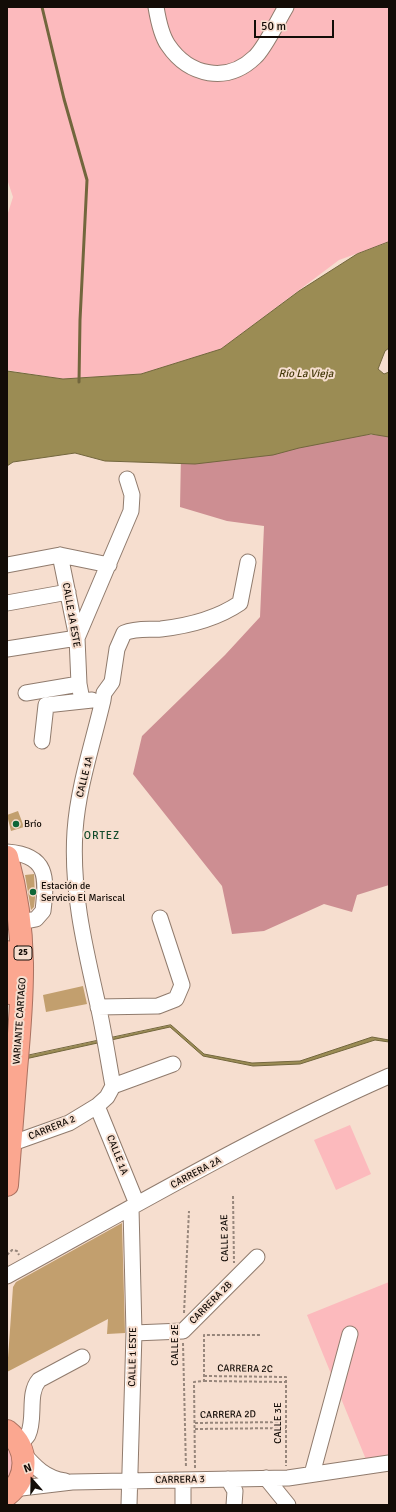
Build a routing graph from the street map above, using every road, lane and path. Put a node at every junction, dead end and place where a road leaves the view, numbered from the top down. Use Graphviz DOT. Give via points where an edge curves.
graph roads {
  1 [pos="156,7"];
  2 [pos="286,7"];
  3 [pos="127,479"];
  4 [pos="60,555"];
  5 [pos="248,562"];
  6 [pos="7,565"];
  7 [pos="109,565"];
  8 [pos="68,592"];
  9 [pos="7,603"];
  10 [pos="77,638"];
  11 [pos="7,649"];
  12 [pos="79,684"];
  13 [pos="26,694"];
  14 [pos="82,700"];
  15 [pos="103,700"];
  16 [pos="42,741"];
  17 [pos="7,852"];
  18 [pos="7,857"];
  19 [pos="160,918"];
  20 [pos="21,922"];
  21 [pos="7,952"];
  22 [pos="98,1007"];
  23 [pos="7,1023"];
  24 [pos="173,1064"];
  25 [pos="389,1076"];
  26 [pos="113,1086"];
  27 [pos="97,1106"];
  28 [pos="10,1144"];
  29 [pos="7,1185"];
  30 [pos="233,1196"];
  31 [pos="134,1206"];
  32 [pos="189,1211"];
  33 [pos="7,1254"];
  34 [pos="258,1257"];
  35 [pos="18,1260"];
  36 [pos="7,1276"];
  37 [pos="234,1280"];
  38 [pos="183,1331"];
  39 [pos="134,1333"];
  40 [pos="350,1334"];
  41 [pos="261,1335"];
  42 [pos="82,1357"];
  43 [pos="204,1376"];
  44 [pos="286,1377"];
  45 [pos="204,1381"];
  46 [pos="286,1382"];
  47 [pos="7,1415"];
  48 [pos="286,1422"];
  49 [pos="194,1423"];
  50 [pos="286,1428"];
  51 [pos="194,1429"];
  52 [pos="16,1442"];
  53 [pos="389,1463"];
  54 [pos="287,1474"];
  55 [pos="312,1474"];
  56 [pos="266,1478"];
  57 [pos="228,1479"];
  58 [pos="188,1480"];
  59 [pos="130,1481"];
  60 [pos="72,1482"];
  61 [pos="10,1494"];
  62 [pos="129,1505"];
  63 [pos="183,1505"];
  64 [pos="234,1505"];
  65 [pos="288,1505"];
  1 -- 2 [label="street" via="167,44 180,59 200,72 220,74 242,66 256,56"];
  3 -- 7 [label="street" via="132,495 131,511"];
  4 -- 6 [label="street"];
  4 -- 7 [label="street"];
  4 -- 8 [label="street, CALLE 1A ESTE"];
  5 -- 15 [label="street, CALLE 1A" via="240,603 231,609 196,622 161,629 132,629 124,633 117,649 112,682 104,693"];
  7 -- 10 [label="street"];
  8 -- 9 [label="street"];
  8 -- 10 [label="street, CALLE 1A ESTE"];
  10 -- 11 [label="street"];
  10 -- 12 [label="street, CALLE 1A ESTE"];
  12 -- 13 [label="street"];
  12 -- 14 [label="street, CALLE 1A ESTE"];
  14 -- 15 [label="street"];
  14 -- 16 [label="street" via="46,705"];
  15 -- 22 [label="street, CALLE 1A" via="77,811 74,851 82,933"];
  17 -- 20 [label="street" via="22,853 38,862 45,878 43,912 36,919"];
  18 -- 20 [label="highway, VARIANTE CARTAGO / 25"];
  19 -- 22 [label="street" via="182,985 176,999 158,1006"];
  20 -- 28 [label="highway, VARIANTE CARTAGO / 25" via="23,972"];
  21 -- 23 [label="highway, VARIANTE CARTAGO / 25"];
  22 -- 26 [label="street, CALLE 1A"];
  24 -- 26 [label="street"];
  25 -- 31 [label="street, CARRERA 2A" via="336,1100"];
  26 -- 27 [label="street, CARRERA 2" via="107,1097"];
  27 -- 28 [label="street, CARRERA 2" via="70,1123"];
  27 -- 31 [label="street, CALLE 1A"];
  28 -- 29 [label="highway, VARIANTE CARTAGO / 25"];
  30 -- 37 [label="path, CALLE 2AE"];
  31 -- 36 [label="street, CARRERA 2A"];
  31 -- 39 [label="street, CALLE 1 ESTE"];
  32 -- 38 [label="path, CALLE 2E"];
  33 -- 35 [label="path" via="12,1250 17,1251"];
  34 -- 37 [label="street, CARRERA 2B"];
  37 -- 38 [label="street, CARRERA 2B"];
  38 -- 39 [label="street, CARRERA 2B"];
  38 -- 58 [label="path, CALLE 2E"];
  39 -- 59 [label="street, CALLE 1 ESTE"];
  40 -- 55 [label="street"];
  41 -- 43 [label="path, CARRERA 2B" via="204,1335"];
  42 -- 52 [label="street" via="36,1383 28,1435"];
  43 -- 44 [label="path, CARRERA 2C"];
  43 -- 45 [label="path"];
  44 -- 46 [label="path, CALLE 3E"];
  45 -- 46 [label="path, CARRERA 2C"];
  45 -- 49 [label="path" via="194,1382"];
  46 -- 48 [label="path, CALLE 3E"];
  47 -- 52 [label="highway"];
  48 -- 49 [label="path, CARRERA 2D"];
  48 -- 50 [label="path, CALLE 3E"];
  49 -- 51 [label="path"];
  50 -- 51 [label="path, CARRERA 2D"];
  50 -- 54 [label="path, CALLE 3E"];
  51 -- 58 [label="path"];
  52 -- 60 [label="street, CARRERA 3" via="38,1470 53,1479"];
  52 -- 61 [label="highway" via="24,1468 22,1476"];
  53 -- 55 [label="street, CARRERA 3"];
  54 -- 55 [label="street, CARRERA 3"];
  54 -- 56 [label="street, CARRERA 3"];
  56 -- 57 [label="street, CARRERA 3"];
  56 -- 65 [label="street"];
  57 -- 58 [label="street, CARRERA 3"];
  57 -- 64 [label="street" via="235,1491"];
  58 -- 59 [label="street, CARRERA 3"];
  58 -- 63 [label="street"];
  59 -- 60 [label="street, CARRERA 3"];
  59 -- 62 [label="street, CALLE 1 ESTE"];
  60 -- 61 [label="street, CARRERA 3"];
}
